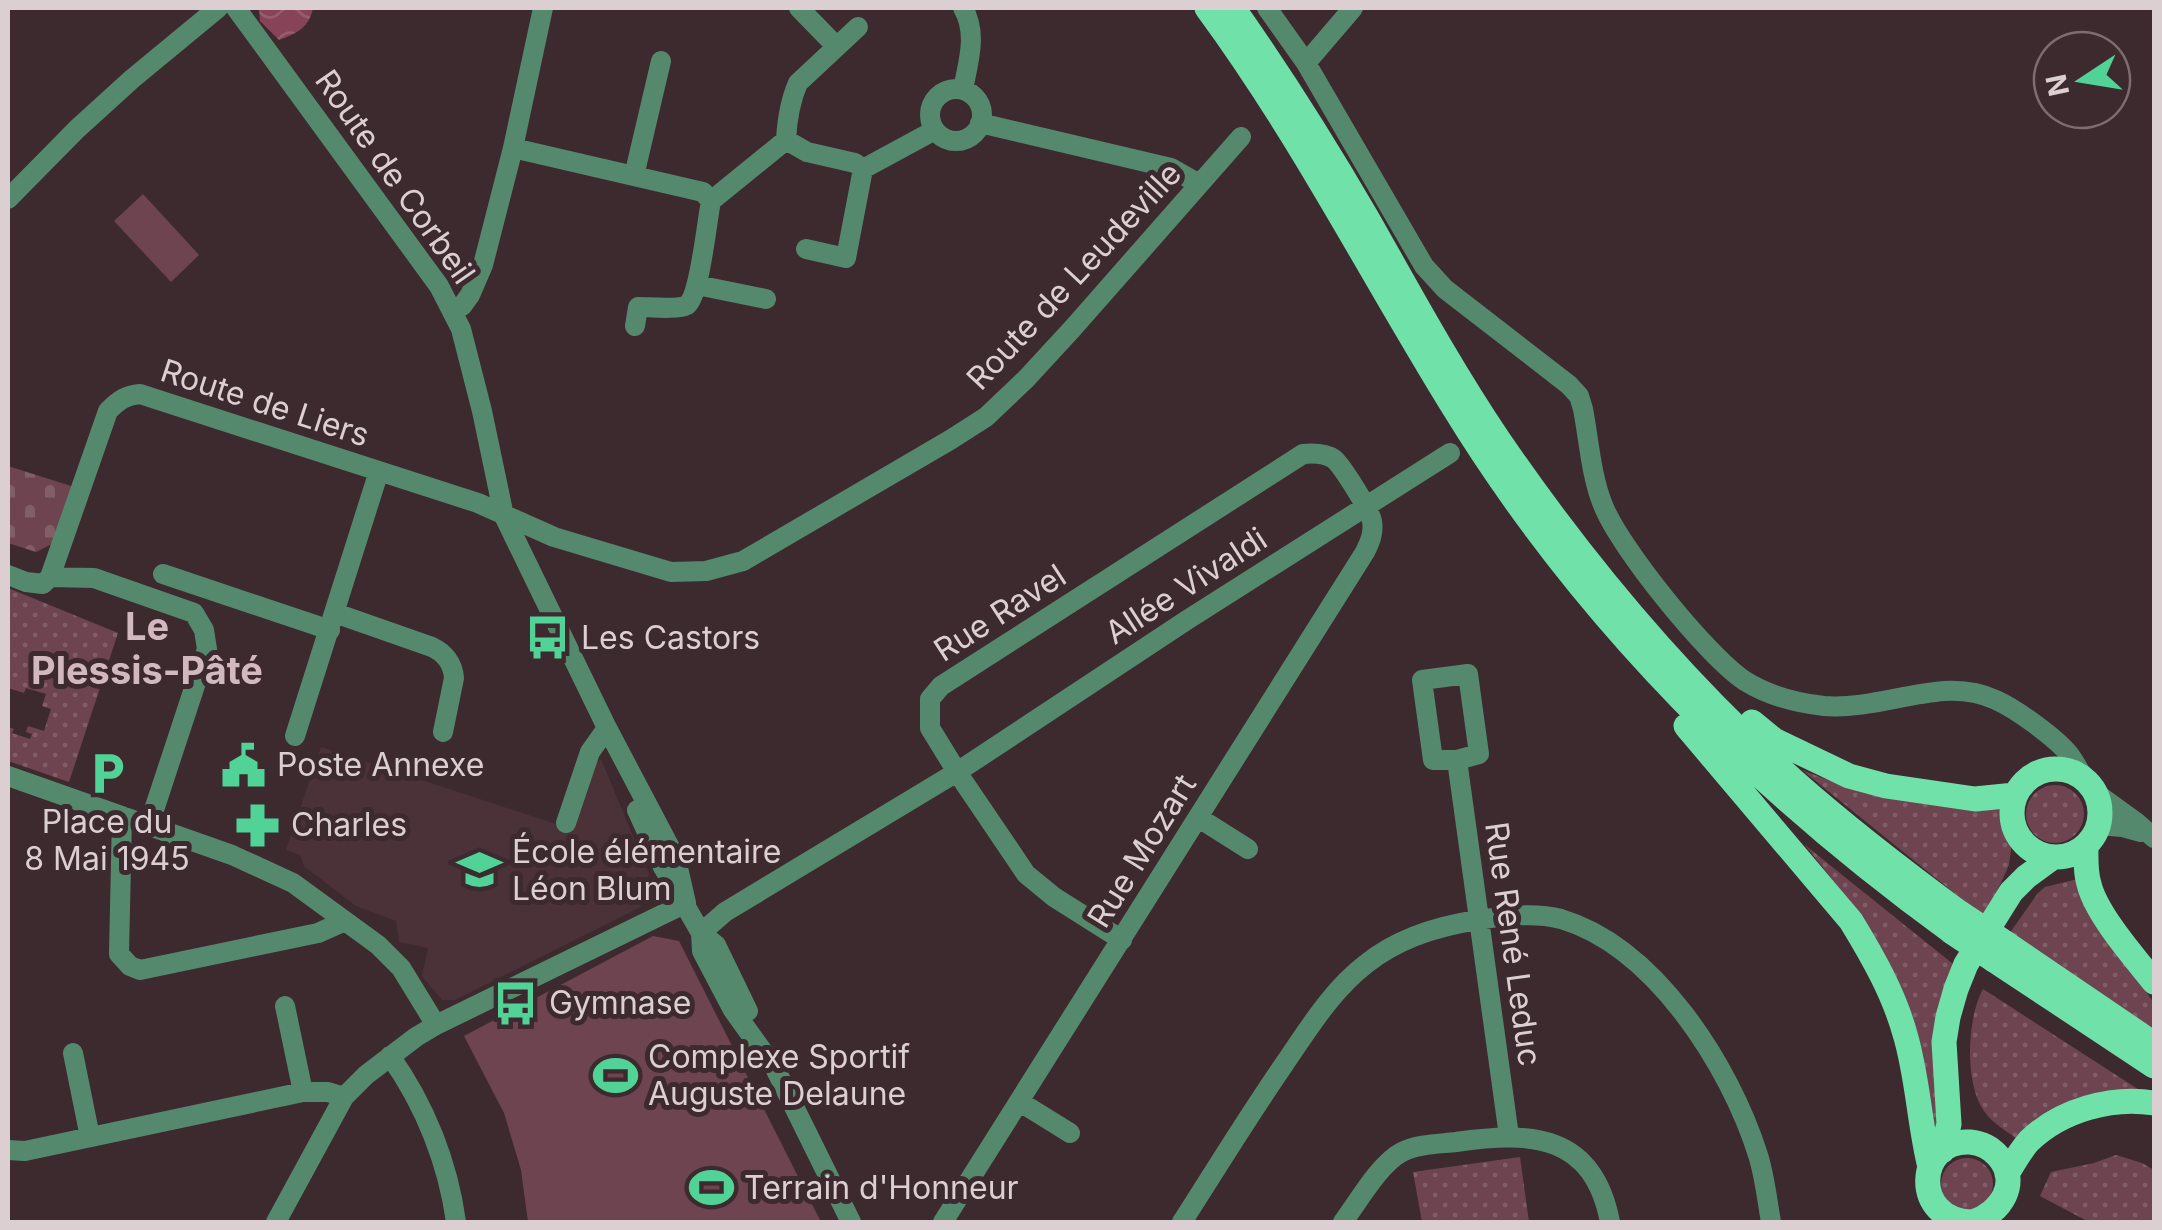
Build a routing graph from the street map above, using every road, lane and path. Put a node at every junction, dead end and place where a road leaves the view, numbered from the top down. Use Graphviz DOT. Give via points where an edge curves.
graph roads {
  1 [pos="218,8"];
  2 [pos="236,8"];
  3 [pos="543,8"];
  4 [pos="800,8"];
  5 [pos="963,8"];
  6 [pos="1207,8"];
  7 [pos="1233,8"];
  8 [pos="1267,8"];
  9 [pos="1343,11"];
  10 [pos="858,26"];
  11 [pos="836,46"];
  12 [pos="661,61"];
  13 [pos="1306,63"];
  14 [pos="963,90"];
  15 [pos="980,123"];
  16 [pos="935,130"];
  17 [pos="1241,137"];
  18 [pos="786,140"];
  19 [pos="513,148"];
  20 [pos="863,169"];
  21 [pos="634,176"];
  22 [pos="1200,184"];
  23 [pos="8,199"];
  24 [pos="712,201"];
  25 [pos="806,249"];
  26 [pos="697,284"];
  27 [pos="766,299"];
  28 [pos="453,312"];
  29 [pos="635,326"];
  30 [pos="1450,453"];
  31 [pos="379,471"];
  32 [pos="1366,506"];
  33 [pos="504,516"];
  34 [pos="164,574"];
  35 [pos="8,575"];
  36 [pos="50,577"];
  37 [pos="1589,595"];
  38 [pos="333,622"];
  39 [pos="1656,643"];
  40 [pos="608,728"];
  41 [pos="443,732"];
  42 [pos="295,736"];
  43 [pos="1457,760"];
  44 [pos="957,772"];
  45 [pos="8,776"];
  46 [pos="2090,786"];
  47 [pos="2015,795"];
  48 [pos="122,816"];
  49 [pos="1198,818"];
  50 [pos="566,823"];
  51 [pos="150,825"];
  52 [pos="2092,835"];
  53 [pos="2151,836"];
  54 [pos="2018,837"];
  55 [pos="1248,849"];
  56 [pos="2052,858"];
  57 [pos="2010,892"];
  58 [pos="686,903"];
  59 [pos="345,920"];
  60 [pos="1479,920"];
  61 [pos="1956,922"];
  62 [pos="701,933"];
  63 [pos="1122,940"];
  64 [pos="2000,952"];
  65 [pos="2154,982"];
  66 [pos="285,1006"];
  67 [pos="436,1026"];
  68 [pos="2154,1044"];
  69 [pos="73,1053"];
  70 [pos="390,1056"];
  71 [pos="2154,1066"];
  72 [pos="1948,1084"];
  73 [pos="303,1092"];
  74 [pos="344,1097"];
  75 [pos="1020,1102"];
  76 [pos="2154,1103"];
  77 [pos="1070,1133"];
  78 [pos="1509,1136"];
  79 [pos="90,1137"];
  80 [pos="1980,1144"];
  81 [pos="8,1150"];
  82 [pos="1936,1159"];
  83 [pos="2007,1174"];
  84 [pos="1935,1215"];
  85 [pos="276,1222"];
  86 [pos="456,1222"];
  87 [pos="851,1222"];
  88 [pos="942,1222"];
  89 [pos="1182,1222"];
  90 [pos="1343,1222"];
  91 [pos="1610,1222"];
  92 [pos="1770,1222"];
  93 [pos="1972,1222"];
  1 -- 23 [label="street" via="108,100"];
  2 -- 28 [label="street, Route de Corbeil"];
  3 -- 19 [label="street"];
  4 -- 11 [label="street"];
  5 -- 14 [label="street" via="972,35"];
  6 -- 37 [label="main road" via="1304,151 1454,408"];
  7 -- 39 [label="main road" via="1314,128 1497,437"];
  8 -- 13 [label="street"];
  9 -- 13 [label="street"];
  10 -- 11 [label="street"];
  11 -- 18 [label="street" via="798,83"];
  12 -- 21 [label="street"];
  13 -- 46 [label="street" via="1424,266 1579,396 1604,510 1728,668 1756,688 1825,706 1976,693 2048,734"];
  14 -- 15 [label="street" via="979,104"];
  14 -- 16 [label="street" via="937,97 930,112"];
  15 -- 16 [label="street" via="959,141"];
  15 -- 22 [label="street" via="1171,168"];
  16 -- 20 [label="street"];
  17 -- 22 [label="street, Route de Leudeville"];
  18 -- 20 [label="street"];
  18 -- 24 [label="street"];
  19 -- 21 [label="street"];
  19 -- 28 [label="street" via="483,265 470,295"];
  20 -- 25 [label="street" via="846,258"];
  21 -- 24 [label="street" via="703,192"];
  22 -- 33 [label="street, Route de Leudeville" via="986,416 743,560 670,572"];
  24 -- 26 [label="street"];
  26 -- 27 [label="street"];
  26 -- 29 [label="street" via="686,305 638,307"];
  28 -- 33 [label="street, Route de Corbeil"];
  30 -- 32 [label="street, Allée Vivaldi"];
  31 -- 33 [label="street, Route de Liers"];
  31 -- 36 [label="street, Route de Liers" via="154,396 130,395 108,410"];
  31 -- 38 [label="street"];
  32 -- 44 [label="street, Allée Vivaldi"];
  32 -- 44 [label="street, Rue Ravel" via="1334,460 1303,454 941,686 930,699 930,728"];
  32 -- 49 [label="street, Rue Mozart" via="1372,539 1365,552"];
  33 -- 40 [label="street, Route de Corbeil"];
  34 -- 38 [label="street"];
  35 -- 36 [label="street" via="42,584"];
  36 -- 51 [label="street" via="94,578 194,614 204,630 207,649"];
  37 -- 61 [label="main road" via="1759,776 1894,890"];
  37 -- 82 [label="main road" via="1597,620 1851,921 1897,1009 1922,1132"];
  38 -- 41 [label="street" via="444,655 454,678"];
  38 -- 42 [label="street"];
  39 -- 47 [label="main road" via="1673,643 1774,740 1850,776 1975,799"];
  39 -- 61 [label="main road" via="1794,782"];
  40 -- 50 [label="street" via="590,752"];
  40 -- 58 [label="street, Route de Corbeil" via="676,859"];
  43 -- 43 [label="street" via="1479,754 1468,674 1422,680 1434,760"];
  43 -- 60 [label="street, Rue René Leduc"];
  44 -- 62 [label="street"];
  44 -- 63 [label="street, Rue Ravel" via="1026,874"];
  45 -- 48 [label="street"];
  46 -- 47 [label="main road" via="2055,768 2038,772"];
  46 -- 52 [label="main road" via="2100,809"];
  46 -- 53 [label="street"];
  47 -- 54 [label="main road"];
  48 -- 51 [label="street"];
  48 -- 59 [label="street" via="120,954 130,966 140,970 318,933"];
  49 -- 55 [label="street"];
  49 -- 63 [label="street, Rue Mozart"];
  51 -- 59 [label="street" via="278,875"];
  52 -- 53 [label="street" via="2123,827"];
  52 -- 56 [label="main road" via="2070,855"];
  52 -- 65 [label="main road" via="2086,867 2092,893"];
  54 -- 56 [label="main road"];
  54 -- 57 [label="main road"];
  56 -- 57 [label="main road"];
  57 -- 72 [label="main road" via="1956,989 1944,1042"];
  58 -- 62 [label="street, Route de Corbeil"];
  58 -- 67 [label="street"];
  59 -- 67 [label="street" via="401,968"];
  60 -- 78 [label="street, Rue René Leduc"];
  60 -- 89 [label="street" via="1414,936 1344,984"];
  60 -- 92 [label="street" via="1561,920 1602,938 1647,971 1696,1031 1739,1107 1758,1155"];
  61 -- 64 [label="main road, bridge"];
  62 -- 87 [label="street, Route de Corbeil" via="702,951 732,1010 774,1067"];
  63 -- 75 [label="street, Rue Mozart"];
  64 -- 68 [label="main road"];
  64 -- 71 [label="main road"];
  66 -- 73 [label="street"];
  67 -- 70 [label="street"];
  69 -- 79 [label="street"];
  70 -- 74 [label="street"];
  70 -- 86 [label="street" via="446,1168"];
  72 -- 80 [label="main road"];
  72 -- 82 [label="main road" via="1949,1124"];
  73 -- 74 [label="street"];
  73 -- 79 [label="street"];
  74 -- 85 [label="street"];
  75 -- 77 [label="street"];
  75 -- 88 [label="street, Rue Mozart"];
  76 -- 83 [label="main road" via="2120,1101 2062,1119 2032,1138"];
  78 -- 90 [label="street" via="1400,1153"];
  78 -- 91 [label="street" via="1546,1141 1587,1166"];
  79 -- 81 [label="street"];
  80 -- 82 [label="main road" via="1954,1144"];
  80 -- 83 [label="main road" via="1998,1155"];
  82 -- 84 [label="main road" via="1927,1187"];
  83 -- 93 [label="main road" via="1996,1210"];
  84 -- 93 [label="main road"];
}
